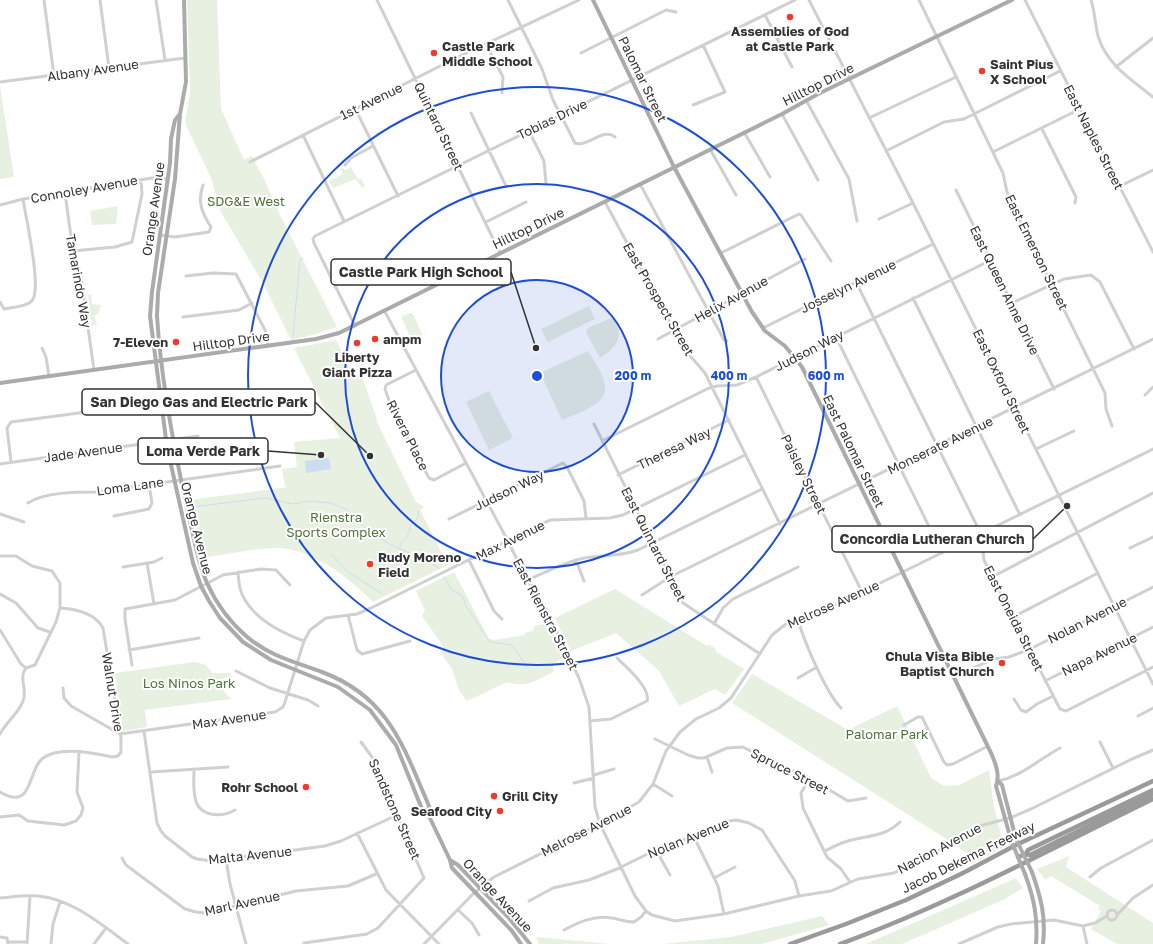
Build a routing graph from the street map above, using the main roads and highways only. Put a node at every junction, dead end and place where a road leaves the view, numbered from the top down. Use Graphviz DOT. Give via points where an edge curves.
graph roads {
  1 [pos="184,0"];
  2 [pos="593,0"];
  3 [pos="1012,0"];
  4 [pos="180,114"];
  5 [pos="674,167"];
  6 [pos="168,179"];
  7 [pos="175,180"];
  8 [pos="162,361"];
  9 [pos="155,362"];
  10 [pos="0,383"];
  11 [pos="414,770"];
  12 [pos="408,773"];
  13 [pos="998,781"];
  14 [pos="1153,781"];
  15 [pos="1153,790"];
  16 [pos="1153,794"];
  17 [pos="1153,799"];
  18 [pos="428,814"];
  19 [pos="1068,834"];
  20 [pos="1025,854"];
  21 [pos="1018,857"];
  22 [pos="450,860"];
  23 [pos="521,944"];
  24 [pos="530,944"];
  25 [pos="790,944"];
  26 [pos="840,944"];
  27 [pos="1036,944"];
  28 [pos="1043,944"];
  1 -- 4 [label="main road, Orange Avenue" via="186,82"];
  2 -- 5 [label="main road, Palomar Street"];
  3 -- 5 [label="main road, Hilltop Drive"];
  4 -- 6 [label="main road, Orange Avenue" via="175,120 171,139"];
  4 -- 7 [label="main road, Orange Avenue"];
  5 -- 8 [label="main road, Hilltop Drive" via="339,333 316,339"];
  5 -- 13 [label="main road, East Palomar Street" via="763,328 802,367 988,746 997,767"];
  6 -- 7 [label="main road"];
  6 -- 9 [label="main road, Orange Avenue" via="150,306"];
  7 -- 8 [label="main road, Orange Avenue" via="157,306"];
  8 -- 9 [label="main road, Hilltop Drive"];
  8 -- 11 [label="main road, Orange Avenue" via="173,440 199,560 206,583 226,616 246,636 274,655 341,679 359,690 394,729"];
  9 -- 10 [label="main road, Hilltop Drive"];
  9 -- 12 [label="main road, Orange Avenue" via="166,441 193,563 201,586 220,618 243,642 271,660 338,687 370,710 396,746"];
  11 -- 12 [label="main road"];
  11 -- 18 [label="main road, Orange Avenue" via="429,806"];
  12 -- 18 [label="main road, Orange Avenue" via="422,809"];
  13 -- 20 [label="main road, East Palomar Street, bridge" via="1002,785 1016,839"];
  13 -- 21 [label="main road, East Palomar Street, bridge" via="996,786 1004,819"];
  14 -- 25 [label="highway, Jacob Dekema Freeway" via="906,900"];
  15 -- 19 [label="highway"];
  16 -- 19 [label="highway"];
  17 -- 26 [label="highway" via="912,917"];
  18 -- 22 [label="main road, Orange Avenue"];
  19 -- 20 [label="highway" via="1030,855"];
  20 -- 21 [label="highway, bridge"];
  20 -- 28 [label="main road, East Palomar Street, bridge" via="1043,901"];
  21 -- 27 [label="main road, East Palomar Street, bridge" via="1034,900 1038,922"];
  22 -- 23 [label="main road, Orange Avenue" via="455,873 512,931"];
  22 -- 24 [label="main road, Orange Avenue" via="510,918"];
}
